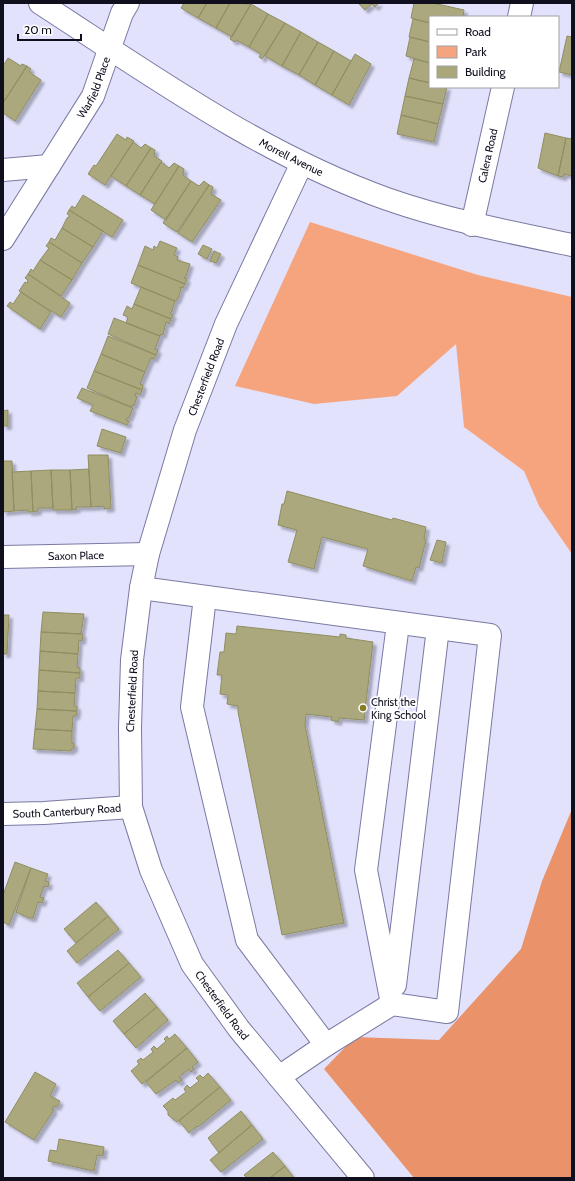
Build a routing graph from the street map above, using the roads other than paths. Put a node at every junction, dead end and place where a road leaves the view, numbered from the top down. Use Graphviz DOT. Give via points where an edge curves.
graph roads {
  1 [pos="40,3"];
  2 [pos="128,3"];
  3 [pos="522,3"];
  4 [pos="519,16"];
  5 [pos="111,49"];
  6 [pos="503,88"];
  7 [pos="302,163"];
  8 [pos="49,166"];
  9 [pos="3,170"];
  10 [pos="472,225"];
  11 [pos="3,239"];
  12 [pos="572,245"];
  13 [pos="148,554"];
  14 [pos="3,557"];
  15 [pos="141,588"];
  16 [pos="205,597"];
  17 [pos="398,624"];
  18 [pos="438,628"];
  19 [pos="131,807"];
  20 [pos="3,814"];
  21 [pos="392,1004"];
  22 [pos="326,1046"];
  23 [pos="279,1077"];
  24 [pos="363,1178"];
  1 -- 5 [label="street, Morrell Avenue"];
  2 -- 5 [label="street, Warfield Place" via="122,13"];
  3 -- 4 [label="street"];
  5 -- 7 [label="street, Morrell Avenue" via="225,121"];
  5 -- 8 [label="street, Warfield Place" via="93,96"];
  6 -- 10 [label="street, Calera Road"];
  7 -- 10 [label="street, Morrell Avenue" via="386,199"];
  7 -- 13 [label="street, Chesterfield Road" via="224,331 185,430"];
  8 -- 9 [label="street"];
  8 -- 11 [label="street, Warfield Place"];
  10 -- 12 [label="street, Morrell Avenue"];
  13 -- 14 [label="street, Saxon Place"];
  13 -- 15 [label="street, Chesterfield Road"];
  15 -- 16 [label="street"];
  15 -- 19 [label="street, Chesterfield Road" via="132,660"];
  16 -- 17 [label="street"];
  16 -- 22 [label="street" via="192,707 247,940"];
  17 -- 18 [label="street"];
  17 -- 21 [label="street" via="366,870"];
  18 -- 21 [label="street"];
  18 -- 21 [label="street" via="490,635 447,1012"];
  19 -- 20 [label="street, South Canterbury Road"];
  19 -- 23 [label="street, Chesterfield Road" via="151,870 192,964 239,1029"];
  21 -- 22 [label="street"];
  22 -- 23 [label="street"];
  23 -- 24 [label="street, Chesterfield Road"];
}
